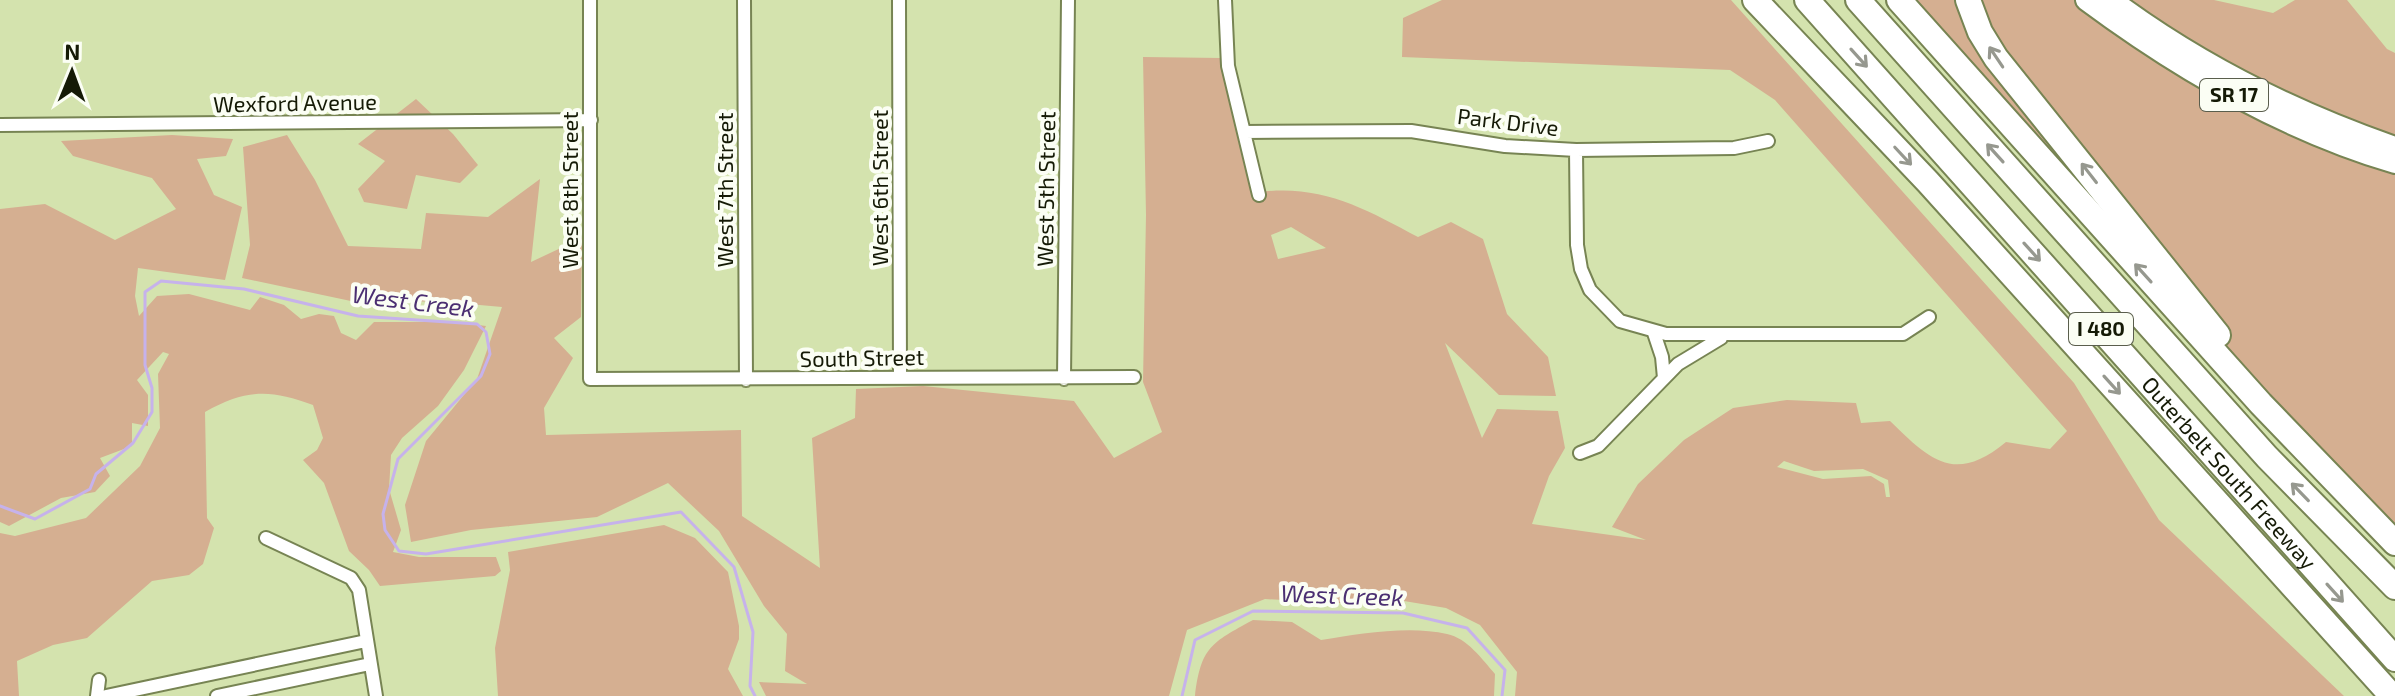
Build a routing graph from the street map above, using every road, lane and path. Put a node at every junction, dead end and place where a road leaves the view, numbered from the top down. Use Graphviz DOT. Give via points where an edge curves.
graph roads {
  1 [pos="590,0"];
  2 [pos="744,0"];
  3 [pos="899,0"];
  4 [pos="1068,0"];
  5 [pos="1225,0"];
  6 [pos="1755,0"];
  7 [pos="1807,0"];
  8 [pos="1858,0"];
  9 [pos="1899,0"];
  10 [pos="1968,0"];
  11 [pos="2086,0"];
  12 [pos="2112,0"];
  13 [pos="591,120"];
  14 [pos="0,125"];
  15 [pos="1244,132"];
  16 [pos="1768,141"];
  17 [pos="2395,147"];
  18 [pos="1576,150"];
  19 [pos="2395,163"];
  20 [pos="1259,195"];
  21 [pos="1929,317"];
  22 [pos="1654,333"];
  23 [pos="1728,335"];
  24 [pos="900,376"];
  25 [pos="1134,377"];
  26 [pos="1664,378"];
  27 [pos="590,379"];
  28 [pos="1064,379"];
  29 [pos="746,380"];
  30 [pos="1580,453"];
  31 [pos="2347,496"];
  32 [pos="266,538"];
  33 [pos="2395,543"];
  34 [pos="2395,587"];
  35 [pos="366,641"];
  36 [pos="2395,659"];
  37 [pos="370,664"];
  38 [pos="99,680"];
  39 [pos="97,696"];
  40 [pos="106,696"];
  41 [pos="217,696"];
  42 [pos="376,696"];
  43 [pos="2392,696"];
  1 -- 13 [label="street, West 8th Street"];
  2 -- 29 [label="street, West 7th Street"];
  3 -- 24 [label="street, West 6th Street"];
  4 -- 28 [label="street, West 5th Street"];
  5 -- 15 [label="street" via="1228,66"];
  6 -- 43 [label="highway, one-way" via="1928,182"];
  7 -- 36 [label="highway, Outerbelt South Freeway / I 480, one-way"];
  34 -- 8 [label="highway, Outerbelt South Freeway / I 480, one-way" via="2267,457"];
  31 -- 9 [label="highway, one-way"];
  31 -- 10 [label="highway, one-way" via="2014,82 1980,32"];
  11 -- 19 [label="main road, SR 17" via="2160,53 2240,98"];
  12 -- 17 [label="main road, SR 17" via="2170,41 2245,83"];
  13 -- 14 [label="street, Wexford Avenue"];
  13 -- 27 [label="street, West 8th Street"];
  15 -- 18 [label="street, Park Drive" via="1411,131 1505,146"];
  15 -- 20 [label="street"];
  16 -- 18 [label="street, Park Drive" via="1734,148"];
  18 -- 22 [label="street" via="1577,245 1590,290 1620,321"];
  21 -- 23 [label="street" via="1903,334"];
  22 -- 23 [label="street"];
  22 -- 26 [label="street"];
  23 -- 26 [label="street" via="1690,355"];
  24 -- 28 [label="street, South Street"];
  24 -- 29 [label="street, South Street"];
  25 -- 28 [label="street, South Street"];
  26 -- 30 [label="street" via="1598,446"];
  27 -- 29 [label="street, South Street"];
  31 -- 33 [label="highway"];
  32 -- 35 [label="street" via="351,578 359,590"];
  35 -- 37 [label="street"];
  35 -- 40 [label="street"];
  37 -- 41 [label="street"];
  37 -- 42 [label="street"];
  38 -- 39 [label="street"];
}
